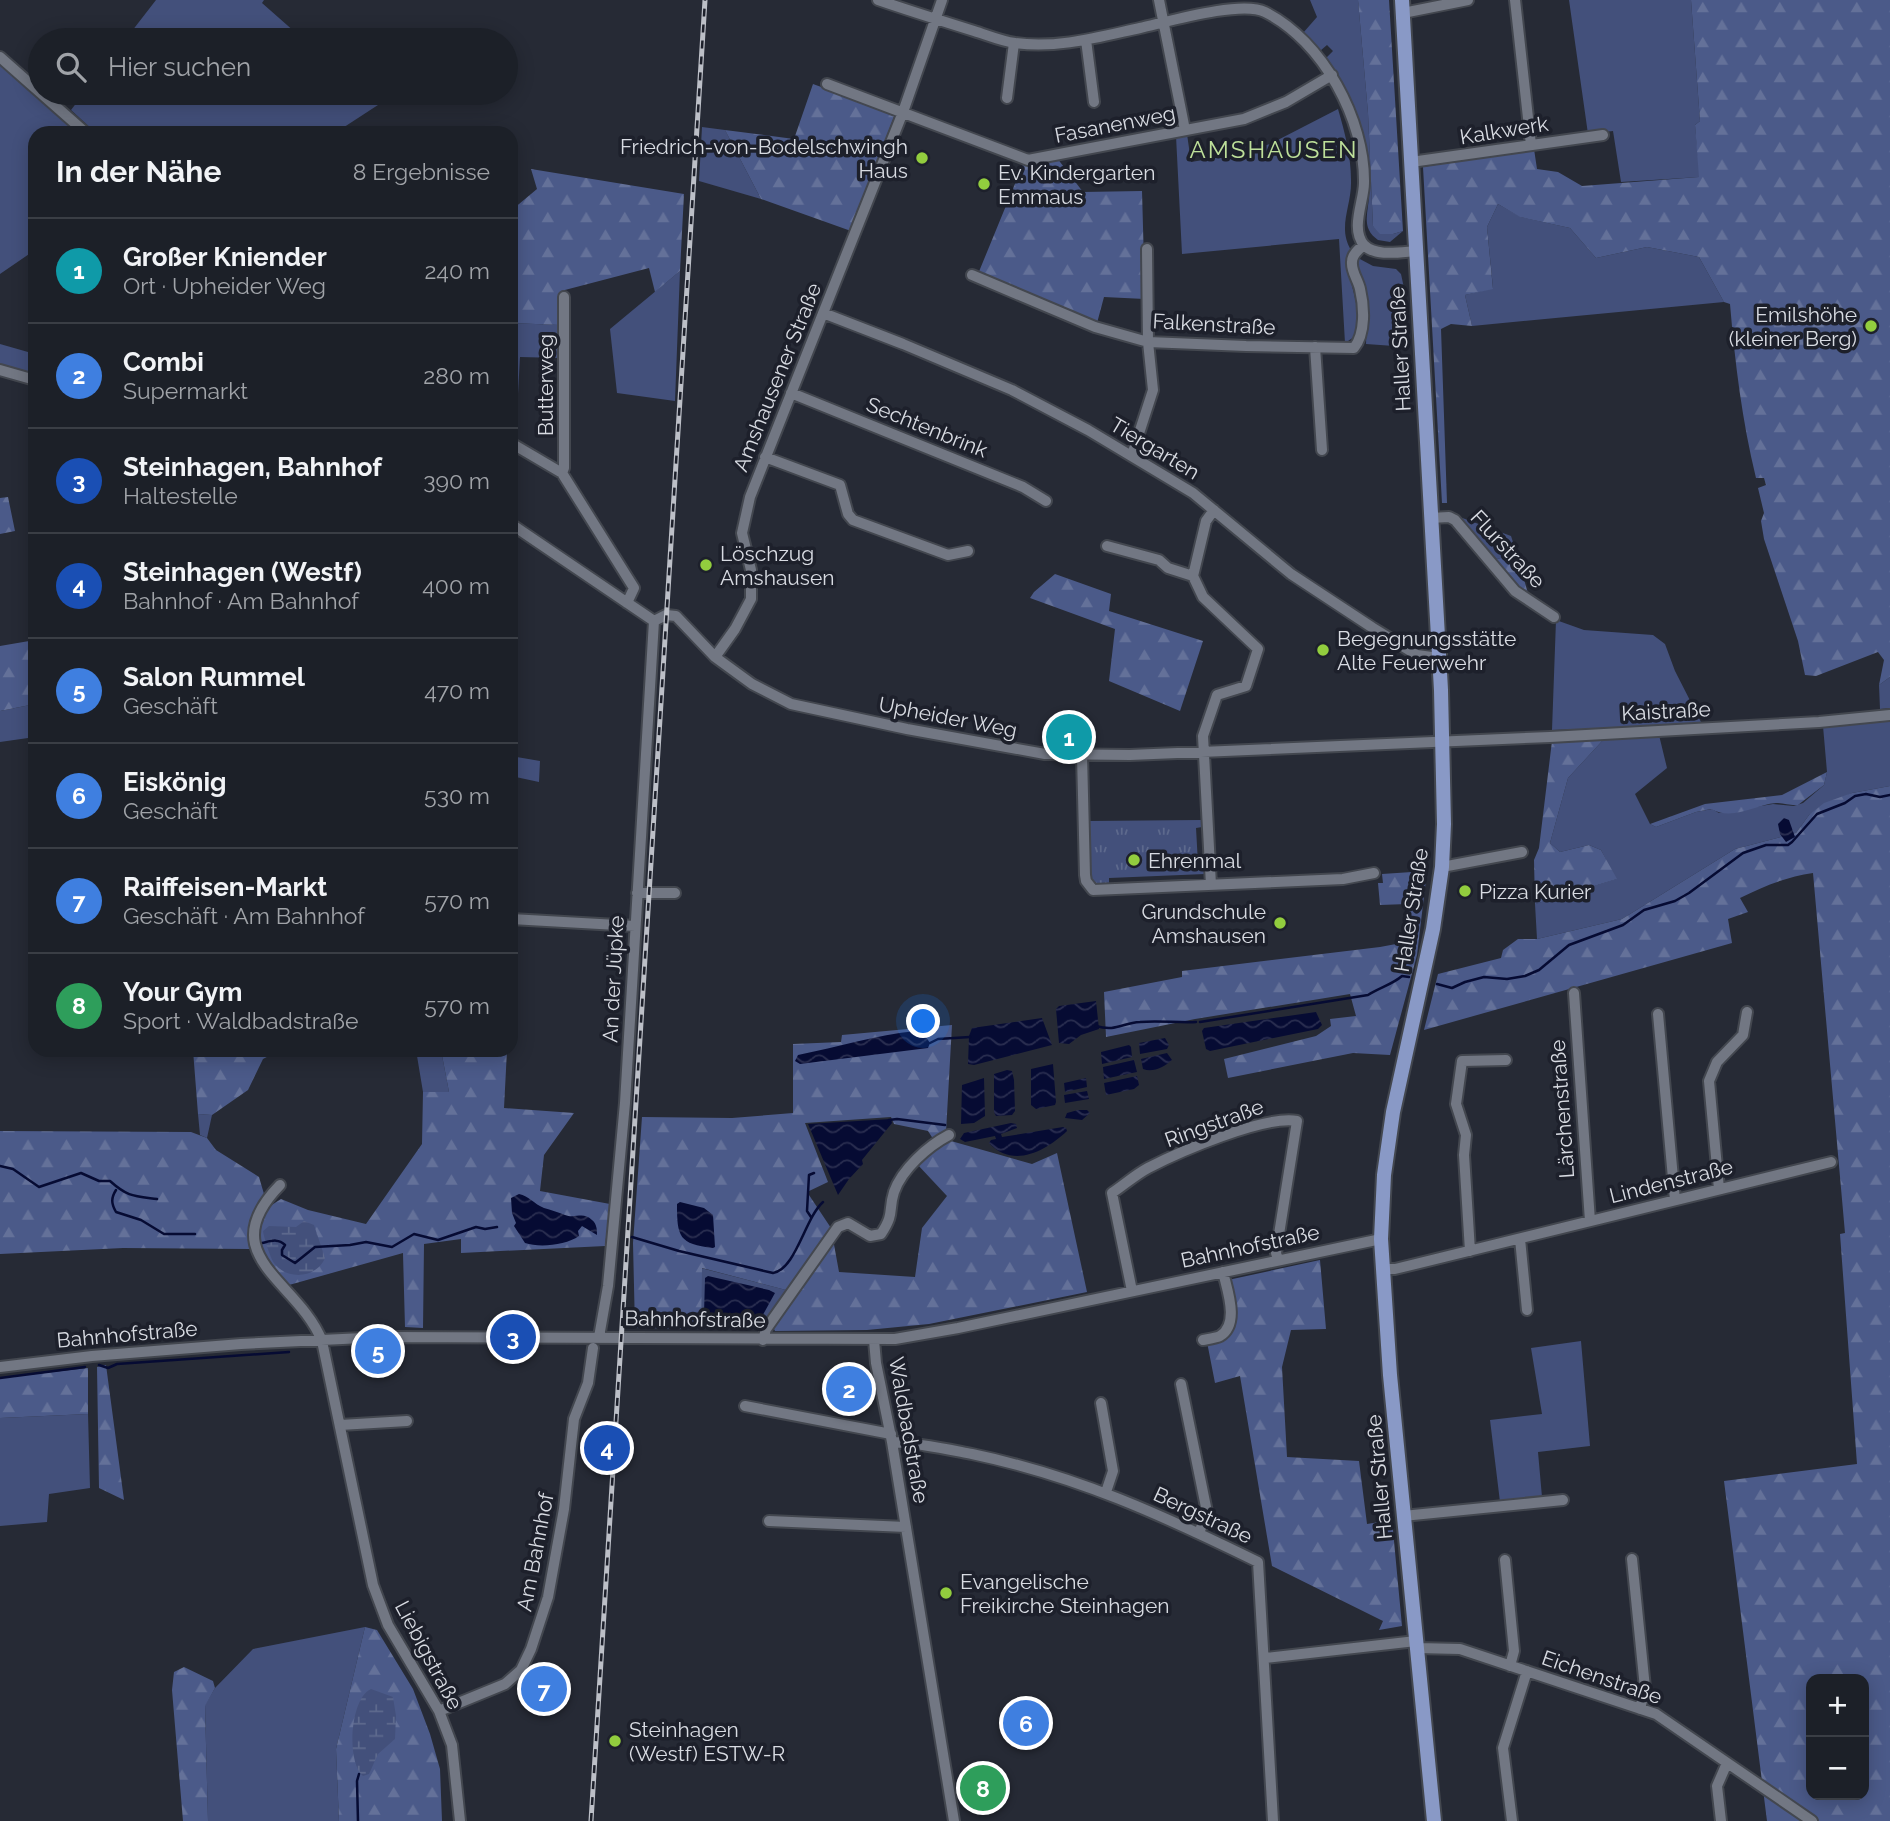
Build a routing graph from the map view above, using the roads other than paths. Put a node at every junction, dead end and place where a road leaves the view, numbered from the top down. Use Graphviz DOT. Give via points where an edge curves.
graph roads {
  1 [pos="878,0"];
  2 [pos="942,0"];
  3 [pos="1159,0"];
  4 [pos="1468,0"];
  5 [pos="1515,0"];
  6 [pos="1252,4"];
  7 [pos="1403,6"];
  8 [pos="936,19"];
  9 [pos="1164,22"];
  10 [pos="1086,40"];
  11 [pos="1014,43"];
  12 [pos="0,57"];
  13 [pos="1332,75"];
  14 [pos="28,82"];
  15 [pos="827,83"];
  16 [pos="1007,98"];
  17 [pos="1094,102"];
  18 [pos="54,105"];
  19 [pos="903,112"];
  20 [pos="78,126"];
  21 [pos="1185,130"];
  22 [pos="1603,135"];
  23 [pos="1531,145"];
  24 [pos="1411,162"];
  25 [pos="1364,244"];
  26 [pos="1147,249"];
  27 [pos="1416,251"];
  28 [pos="972,275"];
  29 [pos="564,297"];
  30 [pos="823,313"];
  31 [pos="1148,342"];
  32 [pos="1315,347"];
  33 [pos="0,370"];
  34 [pos="28,378"];
  35 [pos="791,393"];
  36 [pos="518,447"];
  37 [pos="1322,450"];
  38 [pos="1132,455"];
  39 [pos="765,457"];
  40 [pos="562,473"];
  41 [pos="1046,501"];
  42 [pos="1214,510"];
  43 [pos="1430,518"];
  44 [pos="518,529"];
  45 [pos="1107,546"];
  46 [pos="968,551"];
  47 [pos="1192,576"];
  48 [pos="627,603"];
  49 [pos="1555,617"];
  50 [pos="654,621"];
  51 [pos="715,657"];
  52 [pos="1439,658"];
  53 [pos="1890,715"];
  54 [pos="1443,742"];
  55 [pos="1204,752"];
  56 [pos="1082,755"];
  57 [pos="1522,852"];
  58 [pos="1442,867"];
  59 [pos="1374,873"];
  60 [pos="1211,885"];
  61 [pos="637,892"];
  62 [pos="675,893"];
  63 [pos="518,919"];
  64 [pos="635,926"];
  65 [pos="1574,993"];
  66 [pos="1747,1012"];
  67 [pos="1658,1014"];
  68 [pos="1506,1060"];
  69 [pos="949,1135"];
  70 [pos="1831,1163"];
  71 [pos="280,1185"];
  72 [pos="1719,1189"];
  73 [pos="1675,1200"];
  74 [pos="1590,1221"];
  75 [pos="1381,1239"];
  76 [pos="1520,1239"];
  77 [pos="1470,1251"];
  78 [pos="1278,1260"];
  79 [pos="1382,1269"];
  80 [pos="1223,1272"];
  81 [pos="1132,1291"];
  82 [pos="1527,1310"];
  83 [pos="599,1337"];
  84 [pos="764,1339"];
  85 [pos="322,1340"];
  86 [pos="874,1340"];
  87 [pos="1203,1340"];
  88 [pos="593,1348"];
  89 [pos="0,1367"];
  90 [pos="1181,1384"];
  91 [pos="1101,1403"];
  92 [pos="745,1406"];
  93 [pos="407,1421"];
  94 [pos="340,1425"];
  95 [pos="892,1438"];
  96 [pos="1106,1492"];
  97 [pos="1563,1500"];
  98 [pos="1404,1516"];
  99 [pos="769,1521"];
  100 [pos="906,1527"];
  101 [pos="1199,1533"];
  102 [pos="1632,1559"];
  103 [pos="1505,1560"];
  104 [pos="1416,1645"];
  105 [pos="1265,1658"];
  106 [pos="1510,1666"];
  107 [pos="1527,1671"];
  108 [pos="1640,1709"];
  109 [pos="439,1711"];
  110 [pos="1727,1763"];
  111 [pos="460,1821"];
  112 [pos="954,1821"];
  113 [pos="1273,1821"];
  114 [pos="1434,1821"];
  115 [pos="1512,1821"];
  116 [pos="1721,1821"];
  117 [pos="1812,1821"];
  1 -- 8 [label="street"];
  2 -- 8 [label="street, Amshausener Straße"];
  3 -- 9 [label="street"];
  4 -- 7 [label="street"];
  5 -- 23 [label="street"];
  6 -- 9 [label="street"];
  6 -- 13 [label="street" via="1314,51"];
  7 -- 24 [label="main road, Haller Straße"];
  8 -- 11 [label="street"];
  8 -- 19 [label="street, Amshausener Straße"];
  9 -- 10 [label="street"];
  9 -- 21 [label="street"];
  10 -- 11 [label="street"];
  10 -- 17 [label="street"];
  11 -- 16 [label="street"];
  12 -- 14 [label="street"];
  13 -- 21 [label="street, Fasanenweg" via="1286,102 1244,119"];
  13 -- 25 [label="street" via="1349,107 1360,145 1364,180 1358,230"];
  15 -- 19 [label="street"];
  18 -- 20 [label="street"];
  19 -- 21 [label="street, Fasanenweg" via="1028,160"];
  19 -- 30 [label="street, Amshausener Straße"];
  22 -- 23 [label="street, Kalkwerk"];
  23 -- 24 [label="street, Kalkwerk"];
  24 -- 27 [label="main road, Haller Straße"];
  25 -- 27 [label="street" via="1371,250"];
  25 -- 32 [label="street, Falkenstraße" via="1352,261 1362,309 1359,341 1354,348"];
  26 -- 31 [label="street"];
  27 -- 43 [label="main road, Haller Straße"];
  28 -- 31 [label="street, Falkenstraße" via="1094,327"];
  29 -- 40 [label="street, Butterweg"];
  30 -- 35 [label="street, Amshausener Straße"];
  30 -- 38 [label="street, Tiergarten" via="1012,390"];
  31 -- 32 [label="street, Falkenstraße"];
  31 -- 38 [label="street" via="1153,390"];
  32 -- 37 [label="street"];
  33 -- 34 [label="street"];
  35 -- 39 [label="street, Amshausener Straße"];
  35 -- 41 [label="street, Sechtenbrink" via="1023,487"];
  36 -- 40 [label="street, Butterweg"];
  38 -- 42 [label="street, Tiergarten"];
  39 -- 46 [label="street" via="840,485 853,520 948,555"];
  39 -- 51 [label="street, Amshausener Straße" via="742,533 751,570 751,599"];
  40 -- 48 [label="street, Butterweg" via="634,588"];
  42 -- 47 [label="street" via="1206,521"];
  42 -- 52 [label="street, Tiergarten" via="1338,606 1416,655"];
  43 -- 49 [label="street, Flurstraße" via="1455,520 1515,591"];
  43 -- 52 [label="main road, Haller Straße"];
  44 -- 48 [label="street, Upheider Weg"];
  45 -- 47 [label="street" via="1159,560"];
  47 -- 55 [label="street" via="1203,597 1258,649 1246,686 1217,695 1203,736"];
  48 -- 50 [label="street, Upheider Weg"];
  50 -- 51 [label="street, Upheider Weg" via="676,616"];
  50 -- 61 [label="street, An der Jüpke"];
  51 -- 56 [label="street, Upheider Weg" via="772,696 817,712 1017,750"];
  52 -- 54 [label="main road, Haller Straße"];
  53 -- 54 [label="street, Kaistraße"];
  54 -- 55 [label="street, Upheider Weg"];
  54 -- 58 [label="main road, Haller Straße"];
  55 -- 56 [label="street, Upheider Weg"];
  55 -- 60 [label="street"];
  56 -- 60 [label="street" via="1089,886 1099,891"];
  57 -- 58 [label="street"];
  58 -- 75 [label="main road, Haller Straße" via="1393,1112"];
  59 -- 60 [label="street" via="1343,879"];
  61 -- 62 [label="street"];
  61 -- 64 [label="street, An der Jüpke"];
  63 -- 64 [label="street"];
  64 -- 83 [label="street, An der Jüpke" via="625,1102"];
  65 -- 74 [label="street, Lärchenstraße"];
  66 -- 72 [label="street" via="1743,1035 1717,1062 1709,1081"];
  67 -- 73 [label="street"];
  68 -- 77 [label="street" via="1462,1061 1456,1104 1466,1135"];
  69 -- 84 [label="street" via="902,1177 894,1192 890,1221 881,1234 870,1236 848,1223 838,1227 766,1329"];
  70 -- 72 [label="street, Lindenstraße"];
  71 -- 85 [label="street" via="255,1220 253,1237 264,1265 310,1318"];
  72 -- 73 [label="street, Lindenstraße"];
  73 -- 74 [label="street, Lindenstraße"];
  74 -- 76 [label="street, Lindenstraße"];
  75 -- 78 [label="street, Bahnhofstraße"];
  75 -- 79 [label="main road, Haller Straße"];
  76 -- 77 [label="street, Lindenstraße"];
  76 -- 82 [label="street"];
  77 -- 79 [label="street, Lindenstraße"];
  78 -- 80 [label="street, Bahnhofstraße"];
  78 -- 81 [label="street, Ringstraße" via="1297,1121 1285,1119 1199,1146 1147,1169 1112,1193"];
  79 -- 98 [label="main road, Haller Straße"];
  80 -- 81 [label="street, Bahnhofstraße"];
  80 -- 87 [label="street" via="1230,1324 1221,1335"];
  81 -- 86 [label="street, Bahnhofstraße" via="931,1334"];
  83 -- 84 [label="street, Bahnhofstraße"];
  83 -- 85 [label="street, Bahnhofstraße"];
  84 -- 86 [label="street, Bahnhofstraße"];
  85 -- 89 [label="street, Bahnhofstraße"];
  85 -- 94 [label="street, Liebigstraße"];
  86 -- 95 [label="street, Waldbadstraße"];
  88 -- 109 [label="street, Am Bahnhof" via="589,1384 573,1419 564,1509 548,1597 531,1649 521,1670 505,1684"];
  90 -- 101 [label="street" via="1207,1512"];
  91 -- 96 [label="street" via="1113,1471"];
  92 -- 95 [label="street, Bergstraße"];
  93 -- 94 [label="street"];
  94 -- 109 [label="street, Liebigstraße" via="373,1585 388,1625"];
  95 -- 96 [label="street, Bergstraße" via="1018,1464"];
  95 -- 100 [label="street, Waldbadstraße"];
  96 -- 101 [label="street, Bergstraße"];
  97 -- 98 [label="street"];
  98 -- 104 [label="main road, Haller Straße"];
  99 -- 100 [label="street, Waldbadstraße"];
  100 -- 112 [label="street, Waldbadstraße"];
  101 -- 105 [label="street, Bergstraße" via="1258,1562"];
  102 -- 108 [label="street" via="1644,1688"];
  103 -- 106 [label="street" via="1514,1651"];
  104 -- 105 [label="street"];
  104 -- 106 [label="street, Eichenstraße" via="1460,1649"];
  104 -- 114 [label="main road, Haller Straße"];
  105 -- 113 [label="street"];
  106 -- 107 [label="street, Eichenstraße"];
  107 -- 108 [label="street, Eichenstraße"];
  107 -- 115 [label="street" via="1503,1748"];
  108 -- 110 [label="street, Eichenstraße" via="1660,1717"];
  109 -- 111 [label="street, Liebigstraße" via="452,1745"];
  110 -- 116 [label="street" via="1717,1786"];
  110 -- 117 [label="street, Eichenstraße"];
}
